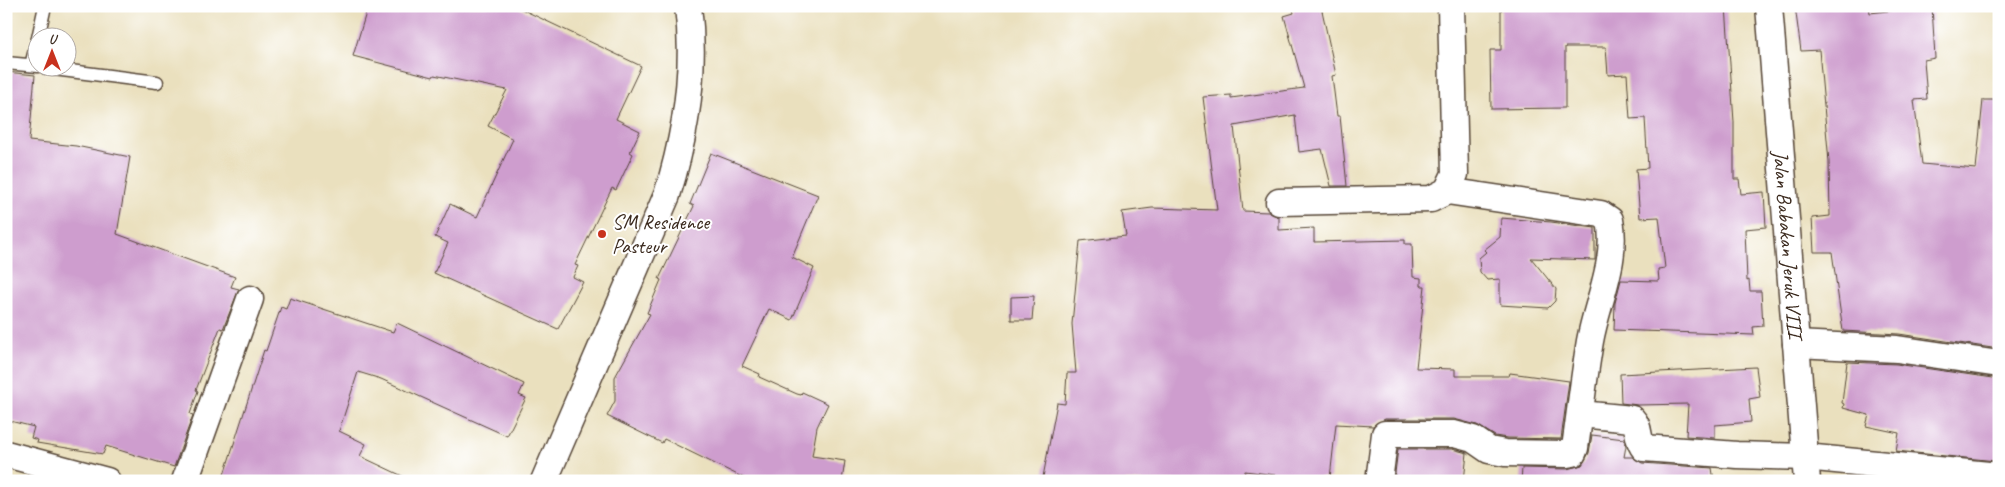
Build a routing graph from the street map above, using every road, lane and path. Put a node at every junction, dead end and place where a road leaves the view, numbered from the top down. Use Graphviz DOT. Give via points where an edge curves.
graph roads {
  1 [pos="45,6"];
  2 [pos="688,6"];
  3 [pos="1451,6"];
  4 [pos="1769,6"];
  5 [pos="40,28"];
  6 [pos="6,63"];
  7 [pos="28,65"];
  8 [pos="78,72"];
  9 [pos="157,82"];
  10 [pos="1446,191"];
  11 [pos="1279,202"];
  12 [pos="250,299"];
  13 [pos="1796,344"];
  14 [pos="1999,364"];
  15 [pos="1580,414"];
  16 [pos="6,454"];
  17 [pos="1806,469"];
  18 [pos="1999,476"];
  19 [pos="107,481"];
  20 [pos="184,481"];
  21 [pos="544,481"];
  22 [pos="1379,481"];
  1 -- 5 [label="lane"];
  2 -- 21 [label="street" via="692,31 690,88 667,194"];
  3 -- 10 [label="street" via="1455,174"];
  4 -- 13 [label="street, Jalan Babakan Jeruk VIII"];
  6 -- 7 [label="lane"];
  8 -- 9 [label="lane"];
  10 -- 11 [label="street" via="1431,199"];
  10 -- 15 [label="street" via="1601,214 1610,220 1612,231 1605,284 1590,339"];
  12 -- 20 [label="street"];
  13 -- 14 [label="street" via="1897,349"];
  13 -- 17 [label="street, Jalan Babakan Jeruk VIII"];
  15 -- 17 [label="street" via="1632,419 1638,426 1639,442 1644,448 1737,455"];
  15 -- 22 [label="street" via="1575,448 1567,454 1505,454 1488,450 1473,438 1380,424"];
  16 -- 19 [label="street"];
  17 -- 18 [label="street"];
}
